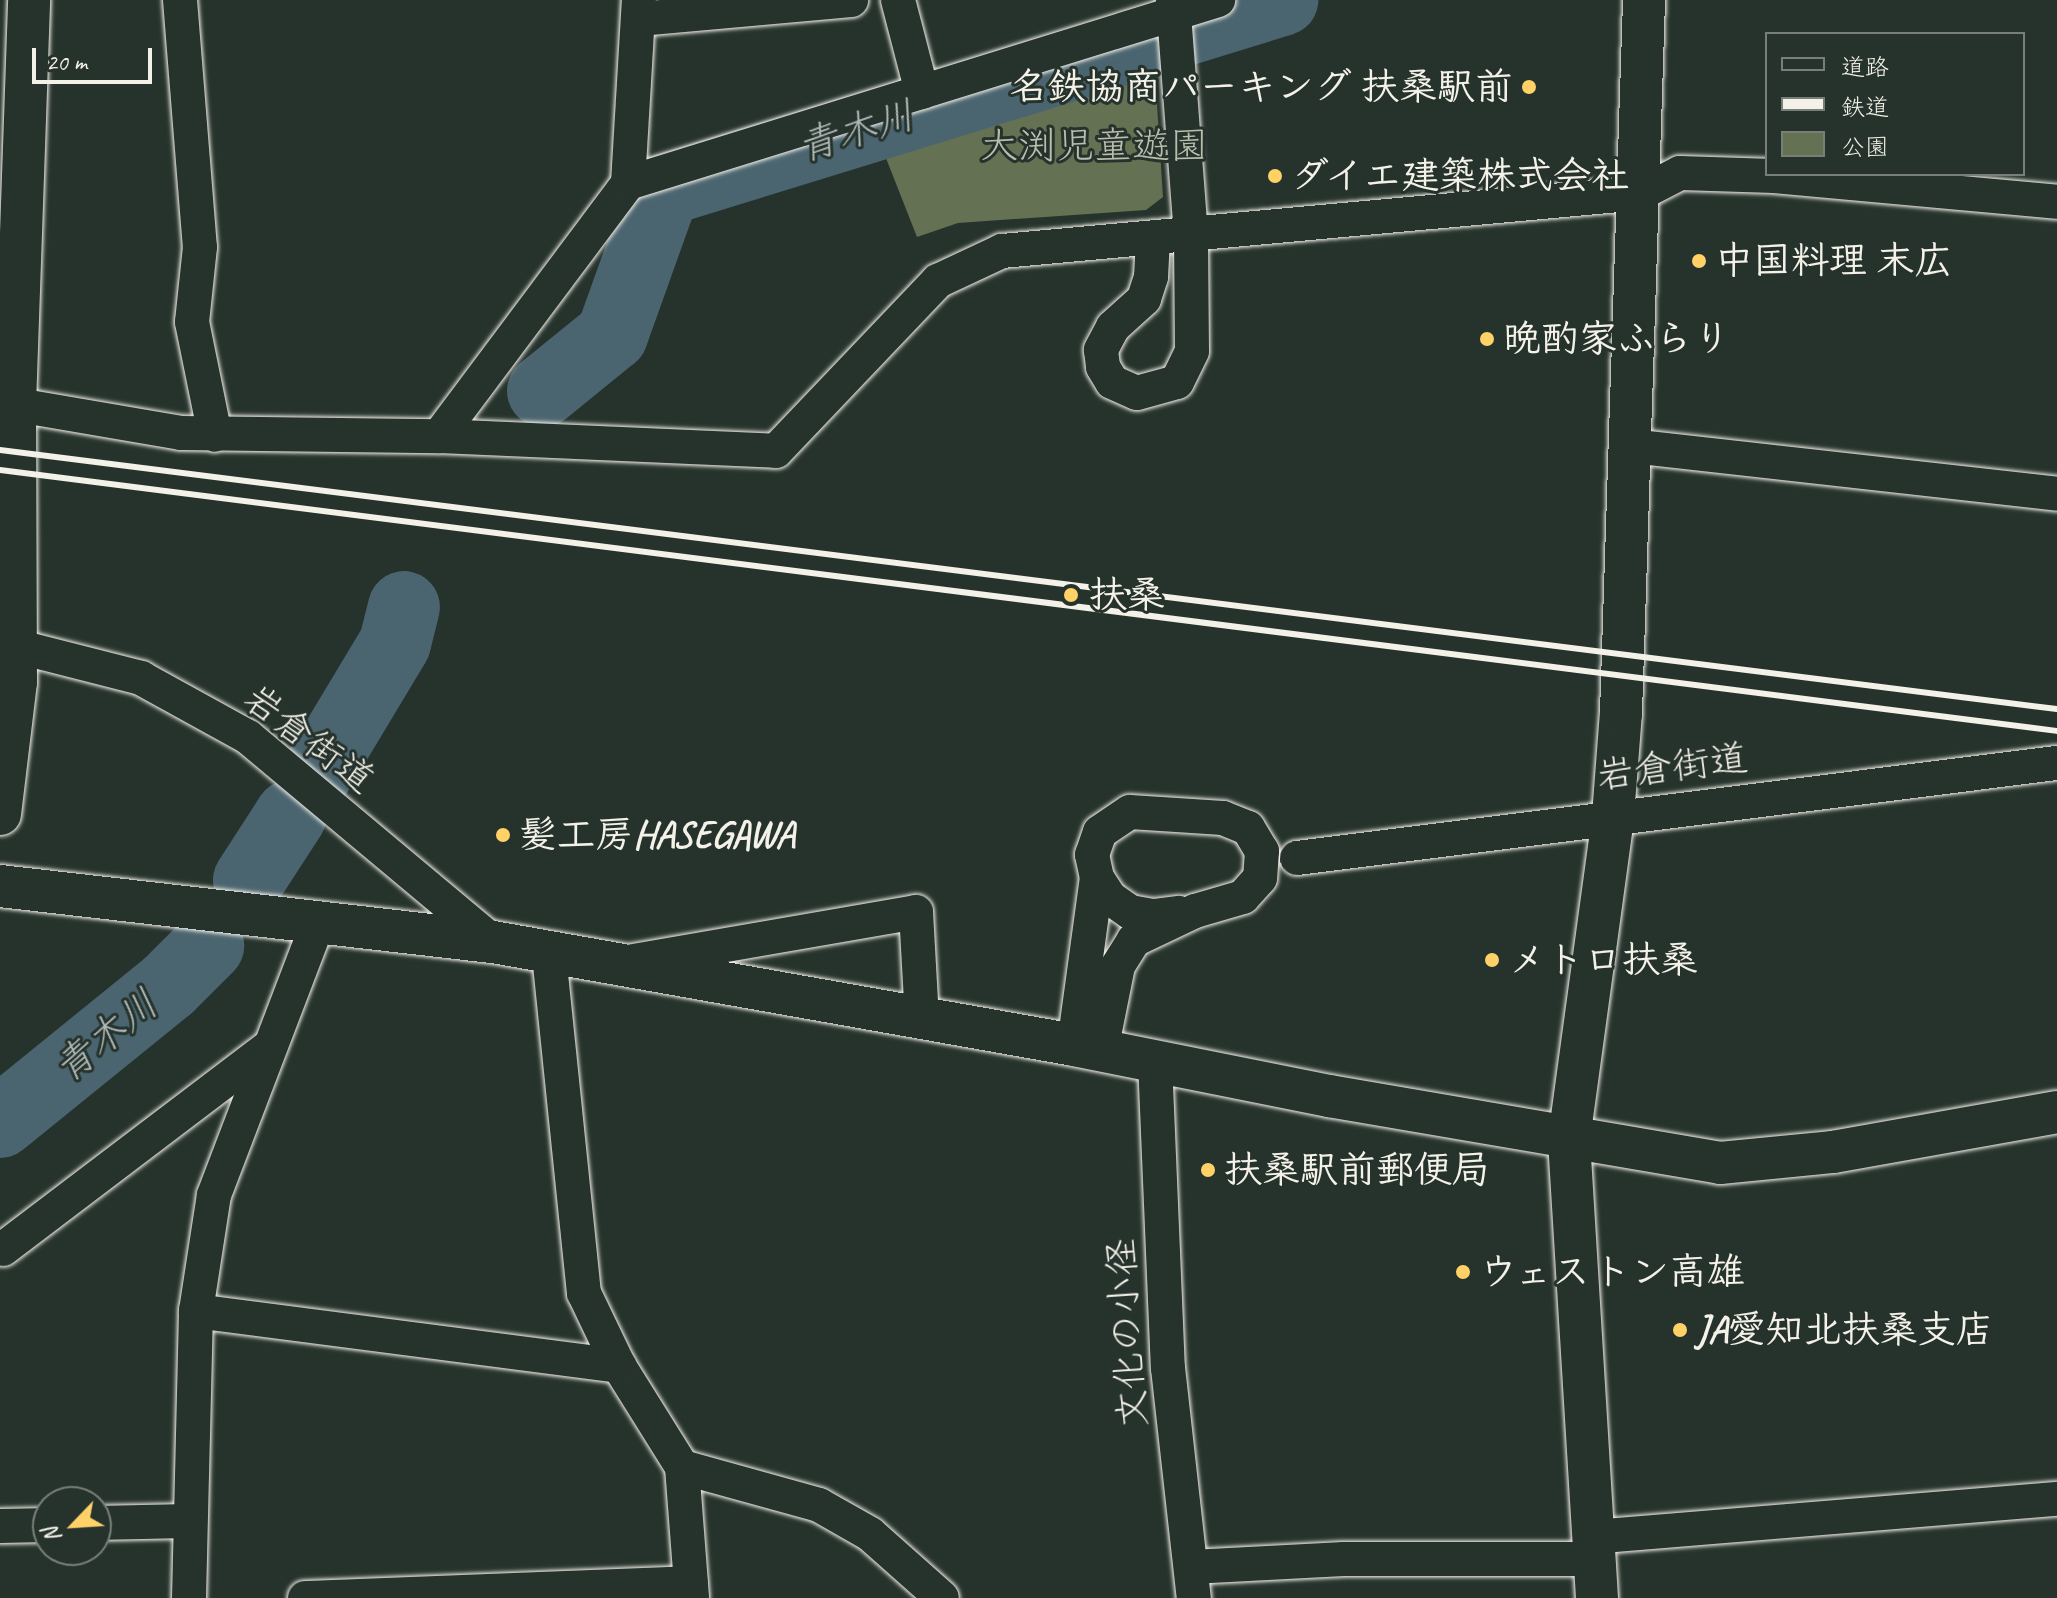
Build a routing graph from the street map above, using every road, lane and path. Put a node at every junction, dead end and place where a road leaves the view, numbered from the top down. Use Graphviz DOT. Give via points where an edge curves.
graph roads {
  1 [pos="29,0"];
  2 [pos="180,0"];
  3 [pos="851,0"];
  4 [pos="898,0"];
  5 [pos="1218,0"];
  6 [pos="1644,0"];
  7 [pos="1173,7"];
  8 [pos="639,9"];
  9 [pos="922,92"];
  10 [pos="1765,176"];
  11 [pos="1774,176"];
  12 [pos="628,183"];
  13 [pos="1641,193"];
  14 [pos="2057,202"];
  15 [pos="1191,235"];
  16 [pos="1153,239"];
  17 [pos="8,404"];
  18 [pos="215,435"];
  19 [pos="439,436"];
  20 [pos="1631,446"];
  21 [pos="2057,494"];
  22 [pos="7,642"];
  23 [pos="2057,763"];
  24 [pos="0,814"];
  25 [pos="1613,816"];
  26 [pos="1297,858"];
  27 [pos="1097,878"];
  28 [pos="0,886"];
  29 [pos="1195,911"];
  30 [pos="318,923"];
  31 [pos="493,942"];
  32 [pos="549,955"];
  33 [pos="615,964"];
  34 [pos="922,1021"];
  35 [pos="268,1048"];
  36 [pos="1088,1048"];
  37 [pos="1155,1061"];
  38 [pos="2057,1112"];
  39 [pos="1569,1139"];
  40 [pos="3,1249"];
  41 [pos="196,1311"];
  42 [pos="619,1366"];
  43 [pos="682,1467"];
  44 [pos="2057,1499"];
  45 [pos="188,1521"];
  46 [pos="112,1523"];
  47 [pos="32,1525"];
  48 [pos="0,1526"];
  49 [pos="1594,1565"];
  50 [pos="1192,1583"];
  51 [pos="692,1590"];
  52 [pos="189,1598"];
  53 [pos="305,1598"];
  54 [pos="372,1598"];
  55 [pos="942,1598"];
  1 -- 17 [label="street"];
  2 -- 18 [label="street" via="200,247 192,322"];
  3 -- 8 [label="street"];
  4 -- 9 [label="street"];
  5 -- 7 [label="street"];
  6 -- 13 [label="street"];
  7 -- 9 [label="street"];
  7 -- 15 [label="street"];
  8 -- 12 [label="street"];
  9 -- 12 [label="street"];
  10 -- 13 [label="street" via="1680,173"];
  11 -- 14 [label="street"];
  12 -- 19 [label="street"];
  13 -- 15 [label="street"];
  13 -- 20 [label="street"];
  15 -- 16 [label="street"];
  15 -- 16 [label="street" via="1189,365 1171,387 1137,393 1112,382 1101,350 1113,327 1144,299"];
  16 -- 19 [label="street" via="1002,251 953,271 776,451"];
  17 -- 18 [label="street"];
  17 -- 22 [label="street" via="19,574"];
  18 -- 19 [label="street"];
  20 -- 21 [label="street"];
  20 -- 25 [label="street"];
  22 -- 24 [label="street" via="16,682"];
  22 -- 31 [label="street, 岩倉街道" via="141,678 248,737"];
  23 -- 25 [label="street, 岩倉街道"];
  25 -- 26 [label="street, 岩倉街道"];
  25 -- 39 [label="street"];
  27 -- 29 [label="street" via="1110,898 1130,912 1153,916"];
  27 -- 29 [label="street" via="1095,843 1119,816 1130,812 1236,821 1257,839 1264,865 1260,878 1243,897"];
  27 -- 36 [label="street"];
  28 -- 30 [label="street"];
  29 -- 36 [label="street" via="1142,934 1127,948"];
  30 -- 31 [label="street"];
  30 -- 35 [label="street"];
  31 -- 32 [label="street"];
  32 -- 33 [label="street"];
  32 -- 42 [label="street" via="584,1293"];
  33 -- 34 [label="street"];
  33 -- 34 [label="street" via="916,912"];
  34 -- 36 [label="street"];
  35 -- 40 [label="street"];
  35 -- 41 [label="street" via="214,1195"];
  36 -- 37 [label="street"];
  37 -- 39 [label="street"];
  37 -- 50 [label="street, 文化の小径" via="1168,1368"];
  38 -- 39 [label="street" via="1833,1152 1720,1163"];
  39 -- 49 [label="street"];
  41 -- 42 [label="street"];
  41 -- 45 [label="street"];
  42 -- 43 [label="street"];
  43 -- 51 [label="street"];
  43 -- 55 [label="street" via="819,1505 870,1534 911,1576"];
  44 -- 49 [label="street"];
  45 -- 46 [label="street"];
  45 -- 52 [label="street"];
  47 -- 48 [label="street"];
  49 -- 50 [label="street" via="1344,1559"];
  51 -- 54 [label="street"];
  53 -- 54 [label="street"];
}
